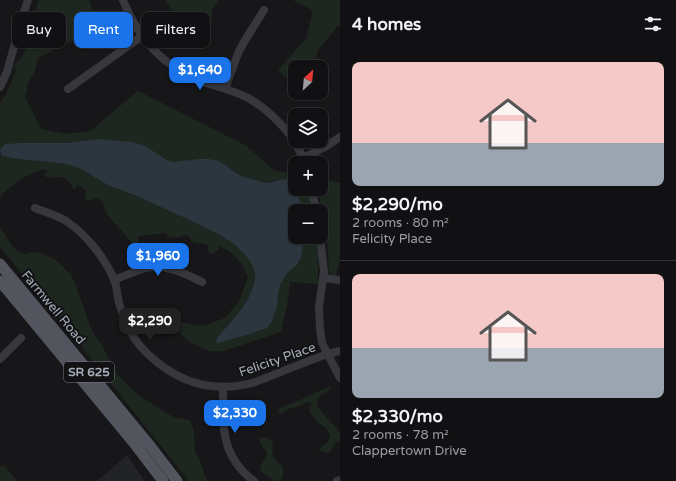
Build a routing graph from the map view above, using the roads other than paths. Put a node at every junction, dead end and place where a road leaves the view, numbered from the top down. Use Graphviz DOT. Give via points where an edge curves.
graph roads {
  1 [pos="28,0"];
  2 [pos="123,0"];
  3 [pos="264,10"];
  4 [pos="141,34"];
  5 [pos="141,37"];
  6 [pos="152,48"];
  7 [pos="0,87"];
  8 [pos="225,88"];
  9 [pos="68,89"];
  10 [pos="340,137"];
  11 [pos="302,156"];
  12 [pos="310,156"];
  13 [pos="35,208"];
  14 [pos="321,244"];
  15 [pos="0,264"];
  16 [pos="324,278"];
  17 [pos="114,280"];
  18 [pos="340,280"];
  19 [pos="0,281"];
  20 [pos="202,282"];
  21 [pos="21,338"];
  22 [pos="340,351"];
  23 [pos="328,354"];
  24 [pos="0,359"];
  25 [pos="340,378"];
  26 [pos="223,387"];
  27 [pos="163,481"];
  28 [pos="177,481"];
  29 [pos="254,481"];
  1 -- 7 [label="street" via="7,72"];
  2 -- 4 [label="street"];
  3 -- 8 [label="street" via="239,51"];
  5 -- 9 [label="street"];
  6 -- 8 [label="street" via="177,69"];
  8 -- 11 [label="street" via="250,99 270,114 291,137"];
  10 -- 12 [label="street"];
  13 -- 17 [label="street, Felicity Place" via="60,218 80,232 104,261"];
  14 -- 16 [label="street"];
  15 -- 28 [label="main road, Farmwell Road / SR 625"];
  16 -- 18 [label="street"];
  16 -- 23 [label="street" via="319,319 322,343"];
  17 -- 20 [label="street" via="146,268 157,267 179,271"];
  17 -- 26 [label="street, Felicity Place" via="128,327 148,356 183,378 206,386"];
  19 -- 27 [label="main road, Farmwell Road / SR 625"];
  21 -- 24 [label="street"];
  22 -- 23 [label="street, Felicity Place"];
  23 -- 25 [label="street"];
  23 -- 26 [label="street, Felicity Place" via="258,381"];
  26 -- 29 [label="street" via="224,429 229,450 236,464"];
}
